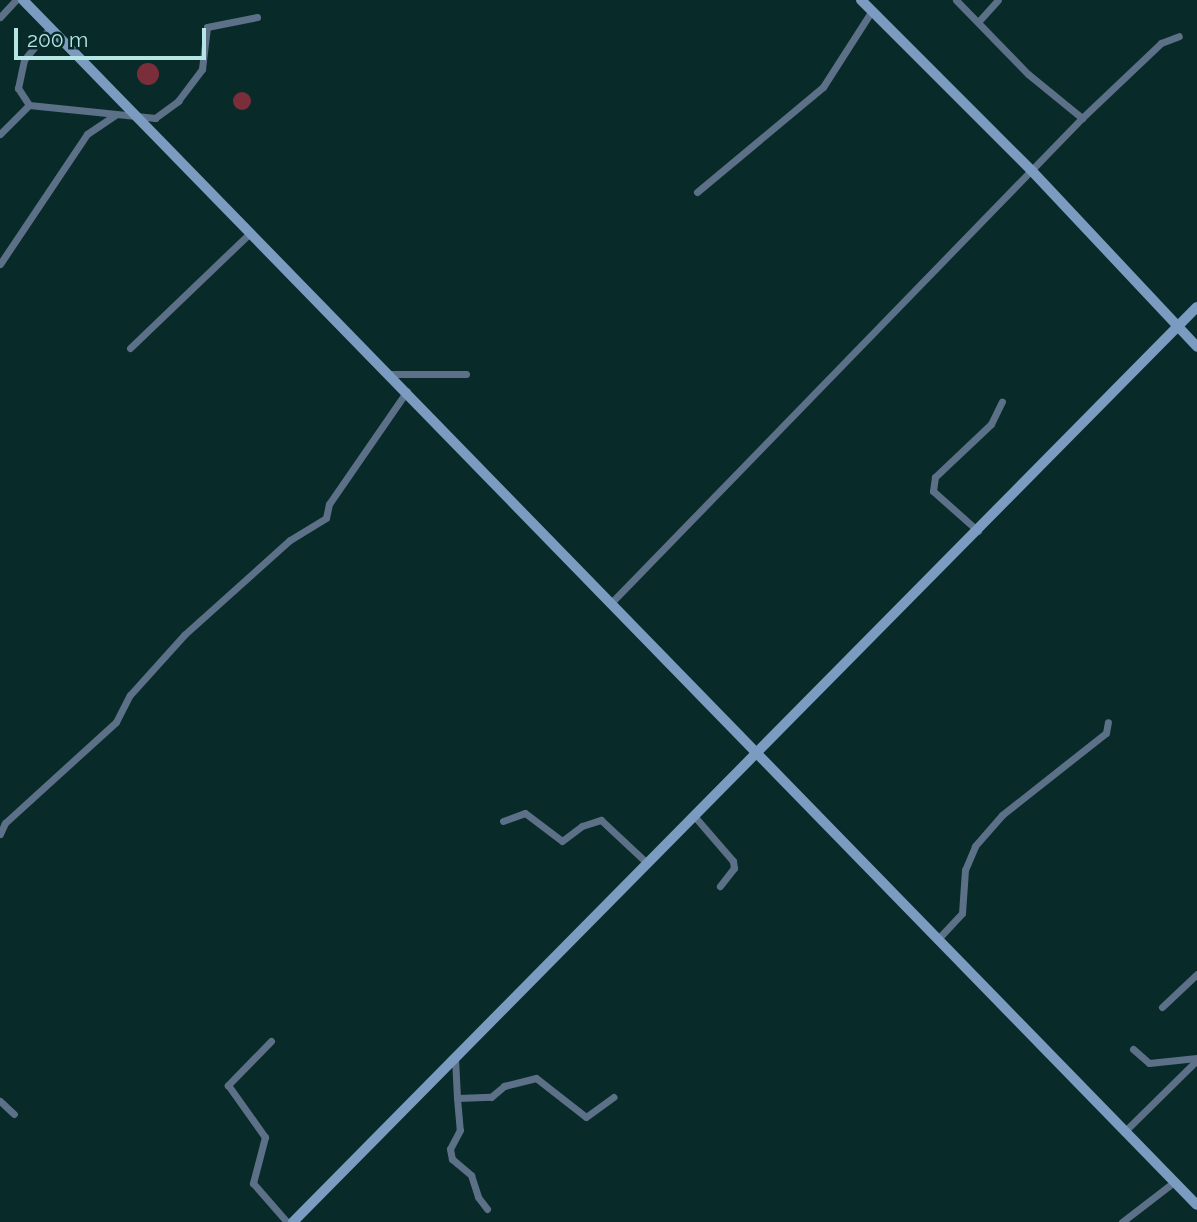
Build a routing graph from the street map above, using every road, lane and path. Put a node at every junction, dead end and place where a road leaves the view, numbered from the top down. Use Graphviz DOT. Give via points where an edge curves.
graph roads {
  1 [pos="16,0"];
  2 [pos="23,0"];
  3 [pos="861,0"];
  4 [pos="956,0"];
  5 [pos="998,0"];
  6 [pos="872,12"];
  7 [pos="0,17"];
  8 [pos="257,17"];
  9 [pos="979,21"];
  10 [pos="50,28"];
  11 [pos="1179,36"];
  12 [pos="29,105"];
  13 [pos="116,114"];
  14 [pos="134,117"];
  15 [pos="1082,118"];
  16 [pos="0,134"];
  17 [pos="1032,171"];
  18 [pos="697,192"];
  19 [pos="248,235"];
  20 [pos="0,264"];
  21 [pos="1197,307"];
  22 [pos="1177,328"];
  23 [pos="1197,347"];
  24 [pos="130,348"];
  25 [pos="390,374"];
  26 [pos="466,374"];
  27 [pos="407,391"];
  28 [pos="1002,401"];
  29 [pos="978,532"];
  30 [pos="610,604"];
  31 [pos="1108,723"];
  32 [pos="755,755"];
  33 [pos="695,817"];
  34 [pos="503,821"];
  35 [pos="0,834"];
  36 [pos="648,864"];
  37 [pos="720,886"];
  38 [pos="938,939"];
  39 [pos="1197,974"];
  40 [pos="1162,1007"];
  41 [pos="271,1041"];
  42 [pos="1133,1049"];
  43 [pos="455,1058"];
  44 [pos="1197,1059"];
  45 [pos="614,1097"];
  46 [pos="457,1098"];
  47 [pos="0,1101"];
  48 [pos="13,1114"];
  49 [pos="1124,1132"];
  50 [pos="1174,1182"];
  51 [pos="1197,1205"];
  52 [pos="488,1209"];
  53 [pos="1132,1218"];
  54 [pos="287,1222"];
  55 [pos="293,1222"];
  56 [pos="1122,1222"];
  1 -- 7 [label="street"];
  2 -- 10 [label="street"];
  3 -- 6 [label="street"];
  4 -- 9 [label="street"];
  5 -- 9 [label="street"];
  6 -- 17 [label="street"];
  6 -- 18 [label="street" via="822,87"];
  8 -- 14 [label="street" via="207,27 202,69 186,93 161,116"];
  9 -- 15 [label="street" via="1028,74"];
  10 -- 12 [label="street" via="24,60 18,88"];
  10 -- 14 [label="street"];
  11 -- 15 [label="street" via="1161,43"];
  12 -- 13 [label="street"];
  12 -- 16 [label="street"];
  13 -- 14 [label="street"];
  13 -- 20 [label="street" via="87,134"];
  14 -- 19 [label="street"];
  15 -- 17 [label="street"];
  17 -- 22 [label="street" via="1169,314"];
  17 -- 30 [label="street"];
  19 -- 24 [label="street"];
  19 -- 25 [label="street"];
  21 -- 22 [label="street"];
  22 -- 23 [label="street"];
  22 -- 29 [label="street"];
  25 -- 26 [label="street"];
  25 -- 27 [label="street"];
  27 -- 30 [label="street"];
  27 -- 35 [label="street" via="329,504 326,518 290,540 184,635 130,695 116,722 5,823"];
  28 -- 29 [label="street" via="991,424 935,477 933,491"];
  29 -- 32 [label="street"];
  30 -- 32 [label="street"];
  31 -- 38 [label="street" via="1106,733 1002,815 975,846 965,870 962,913"];
  32 -- 33 [label="street"];
  32 -- 38 [label="street"];
  33 -- 36 [label="street"];
  33 -- 37 [label="street" via="733,861 734,868"];
  34 -- 36 [label="street" via="525,813 562,841 582,826 601,820"];
  36 -- 43 [label="street"];
  38 -- 49 [label="street"];
  39 -- 40 [label="street"];
  41 -- 54 [label="street" via="228,1085 265,1137 253,1182"];
  42 -- 44 [label="street" via="1149,1063"];
  43 -- 46 [label="street"];
  43 -- 55 [label="street"];
  44 -- 49 [label="street"];
  45 -- 46 [label="street" via="586,1117 536,1078 504,1086 491,1097"];
  46 -- 52 [label="street" via="460,1130 450,1149 452,1159 471,1175 478,1198"];
  47 -- 48 [label="street"];
  49 -- 50 [label="street"];
  50 -- 51 [label="street"];
  50 -- 53 [label="street"];
  53 -- 56 [label="street"];
}
